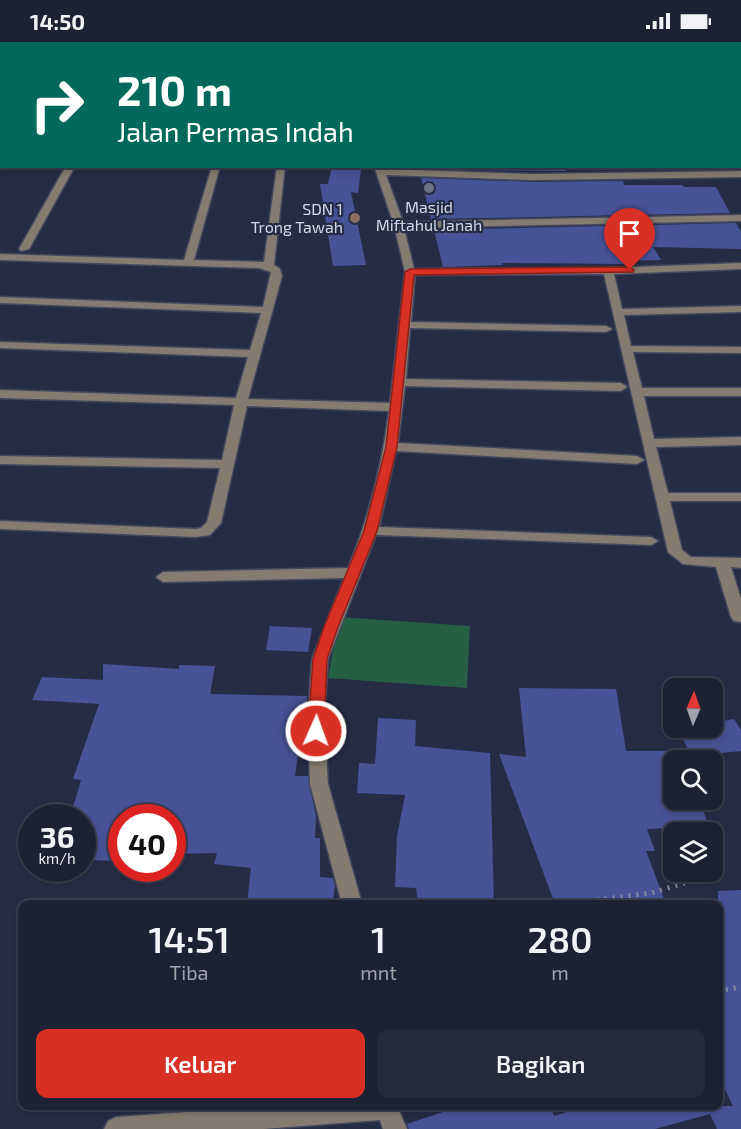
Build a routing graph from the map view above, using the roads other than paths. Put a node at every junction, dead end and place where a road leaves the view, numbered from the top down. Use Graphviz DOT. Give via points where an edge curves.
graph roads {
  1 [pos="70,168"];
  2 [pos="215,168"];
  3 [pos="281,168"];
  4 [pos="636,168"];
  5 [pos="379,170"];
  6 [pos="741,174"];
  7 [pos="641,176"];
  8 [pos="741,218"];
  9 [pos="399,225"];
  10 [pos="24,249"];
  11 [pos="0,257"];
  12 [pos="188,262"];
  13 [pos="269,266"];
  14 [pos="741,266"];
  15 [pos="608,270"];
  16 [pos="410,272"];
  17 [pos="0,300"];
  18 [pos="741,309"];
  19 [pos="268,310"];
  20 [pos="618,312"];
  21 [pos="404,326"];
  22 [pos="606,329"];
  23 [pos="0,345"];
  24 [pos="627,349"];
  25 [pos="741,350"];
  26 [pos="255,354"];
  27 [pos="399,382"];
  28 [pos="621,387"];
  29 [pos="741,392"];
  30 [pos="636,393"];
  31 [pos="0,394"];
  32 [pos="241,403"];
  33 [pos="395,407"];
  34 [pos="741,441"];
  35 [pos="650,443"];
  36 [pos="392,447"];
  37 [pos="0,460"];
  38 [pos="637,460"];
  39 [pos="228,464"];
  40 [pos="662,497"];
  41 [pos="741,497"];
  42 [pos="0,525"];
  43 [pos="371,531"];
  44 [pos="651,541"];
  45 [pos="722,563"];
  46 [pos="741,563"];
  47 [pos="353,573"];
  48 [pos="163,577"];
  49 [pos="739,617"];
  50 [pos="351,900"];
  51 [pos="389,1114"];
  52 [pos="116,1129"];
  1 -- 10 [label="street"];
  2 -- 12 [label="street"];
  3 -- 13 [label="street"];
  4 -- 7 [label="street"];
  5 -- 7 [label="street" via="533,177"];
  5 -- 9 [label="street"];
  6 -- 7 [label="street"];
  8 -- 9 [label="street"];
  9 -- 16 [label="street"];
  11 -- 12 [label="street"];
  12 -- 13 [label="street"];
  13 -- 19 [label="street" via="278,276"];
  14 -- 15 [label="street"];
  15 -- 16 [label="street"];
  15 -- 20 [label="street"];
  16 -- 21 [label="street"];
  17 -- 19 [label="street"];
  18 -- 20 [label="street"];
  19 -- 26 [label="street"];
  20 -- 24 [label="street"];
  21 -- 22 [label="street"];
  21 -- 27 [label="street"];
  23 -- 26 [label="street"];
  24 -- 25 [label="street"];
  24 -- 30 [label="street"];
  26 -- 32 [label="street"];
  27 -- 28 [label="street"];
  27 -- 33 [label="street"];
  29 -- 30 [label="street"];
  30 -- 35 [label="street"];
  31 -- 32 [label="street"];
  32 -- 33 [label="street"];
  32 -- 39 [label="street"];
  33 -- 36 [label="street"];
  34 -- 35 [label="street"];
  35 -- 40 [label="street"];
  36 -- 38 [label="street"];
  36 -- 43 [label="street"];
  37 -- 39 [label="street"];
  39 -- 42 [label="street" via="214,523 204,532"];
  40 -- 41 [label="street"];
  40 -- 45 [label="street" via="678,556 688,561"];
  43 -- 44 [label="street"];
  43 -- 47 [label="street"];
  45 -- 46 [label="street"];
  45 -- 49 [label="street"];
  47 -- 48 [label="street"];
  47 -- 50 [label="street" via="320,659 316,725 319,784"];
  51 -- 52 [label="street"];
}
